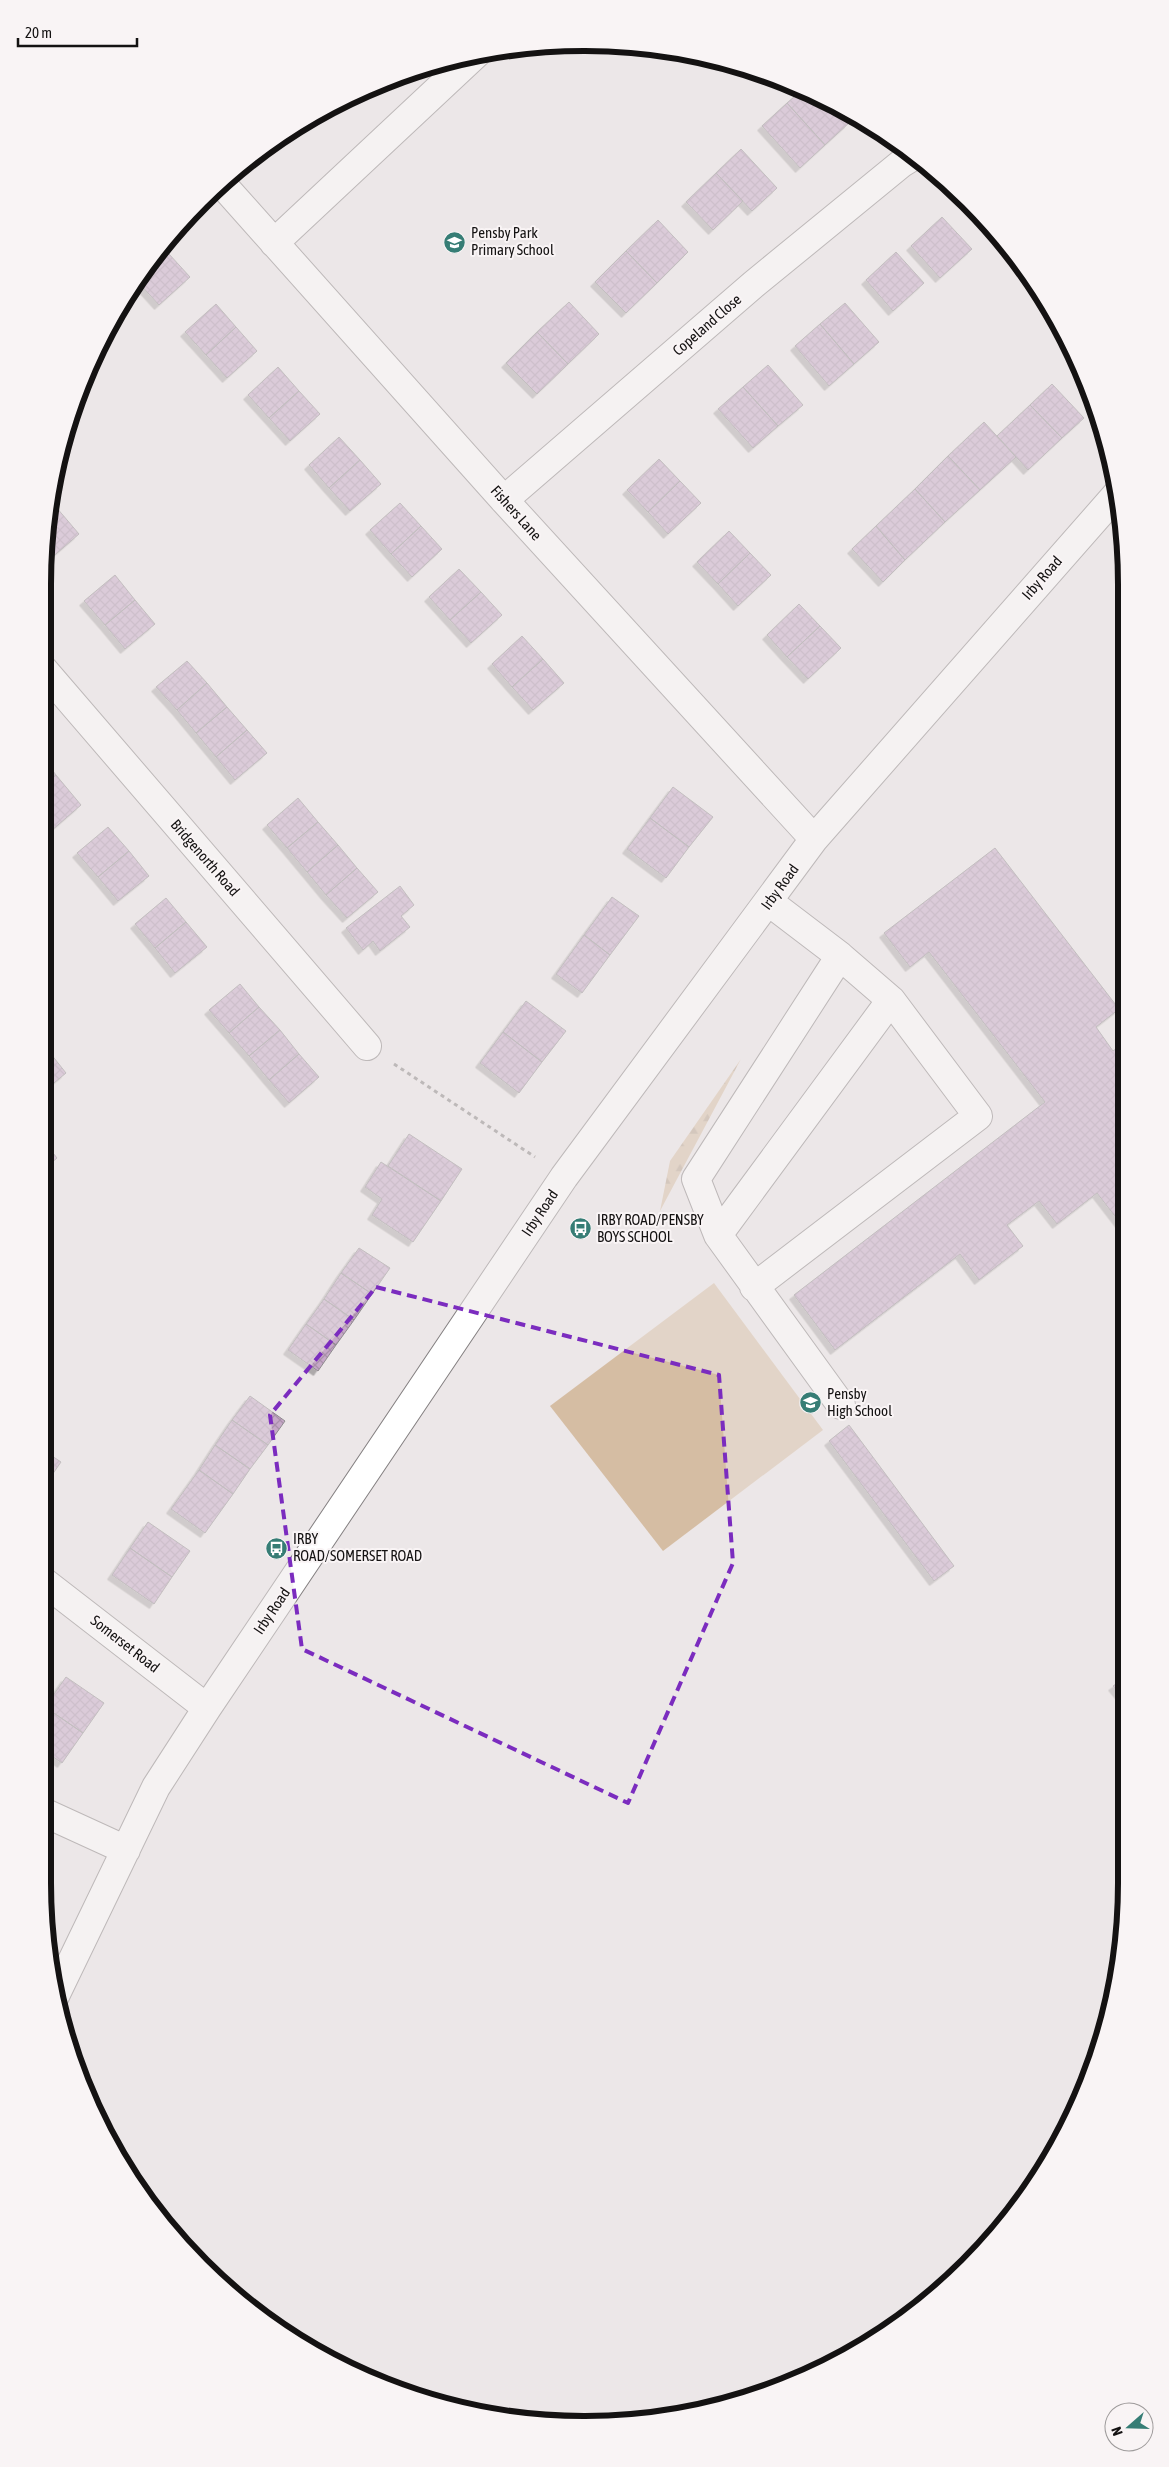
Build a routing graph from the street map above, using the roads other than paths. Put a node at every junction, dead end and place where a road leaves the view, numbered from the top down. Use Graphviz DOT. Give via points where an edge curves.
graph roads {
  1 [pos="466,64"];
  2 [pos="907,160"];
  3 [pos="227,189"];
  4 [pos="274,243"];
  5 [pos="504,500"];
  6 [pos="1111,500"];
  7 [pos="51,680"];
  8 [pos="814,839"];
  9 [pos="769,902"];
  10 [pos="840,956"];
  11 [pos="891,1000"];
  12 [pos="367,1046"];
  13 [pos="718,1235"];
  14 [pos="754,1287"];
  15 [pos="841,1405"];
  16 [pos="51,1588"];
  17 [pos="207,1708"];
  18 [pos="51,1816"];
  19 [pos="126,1850"];
  20 [pos="61,1984"];
  1 -- 4 [label="street"];
  2 -- 5 [label="street, Copeland Close" via="754,284"];
  3 -- 4 [label="street, Fishers Lane"];
  4 -- 5 [label="street, Fishers Lane"];
  5 -- 8 [label="street, Fishers Lane"];
  6 -- 8 [label="street, Irby Road"];
  7 -- 12 [label="street, Bridgenorth Road"];
  8 -- 9 [label="street, Irby Road"];
  9 -- 10 [label="street"];
  9 -- 17 [label="street, Irby Road" via="564,1177"];
  10 -- 11 [label="street"];
  10 -- 13 [label="street" via="696,1180"];
  11 -- 13 [label="street"];
  11 -- 14 [label="street" via="978,1116"];
  13 -- 14 [label="street"];
  14 -- 15 [label="street"];
  16 -- 17 [label="street, Somerset Road"];
  17 -- 19 [label="street, Irby Road" via="156,1787"];
  18 -- 19 [label="street"];
  19 -- 20 [label="street, Irby Road"];
}
